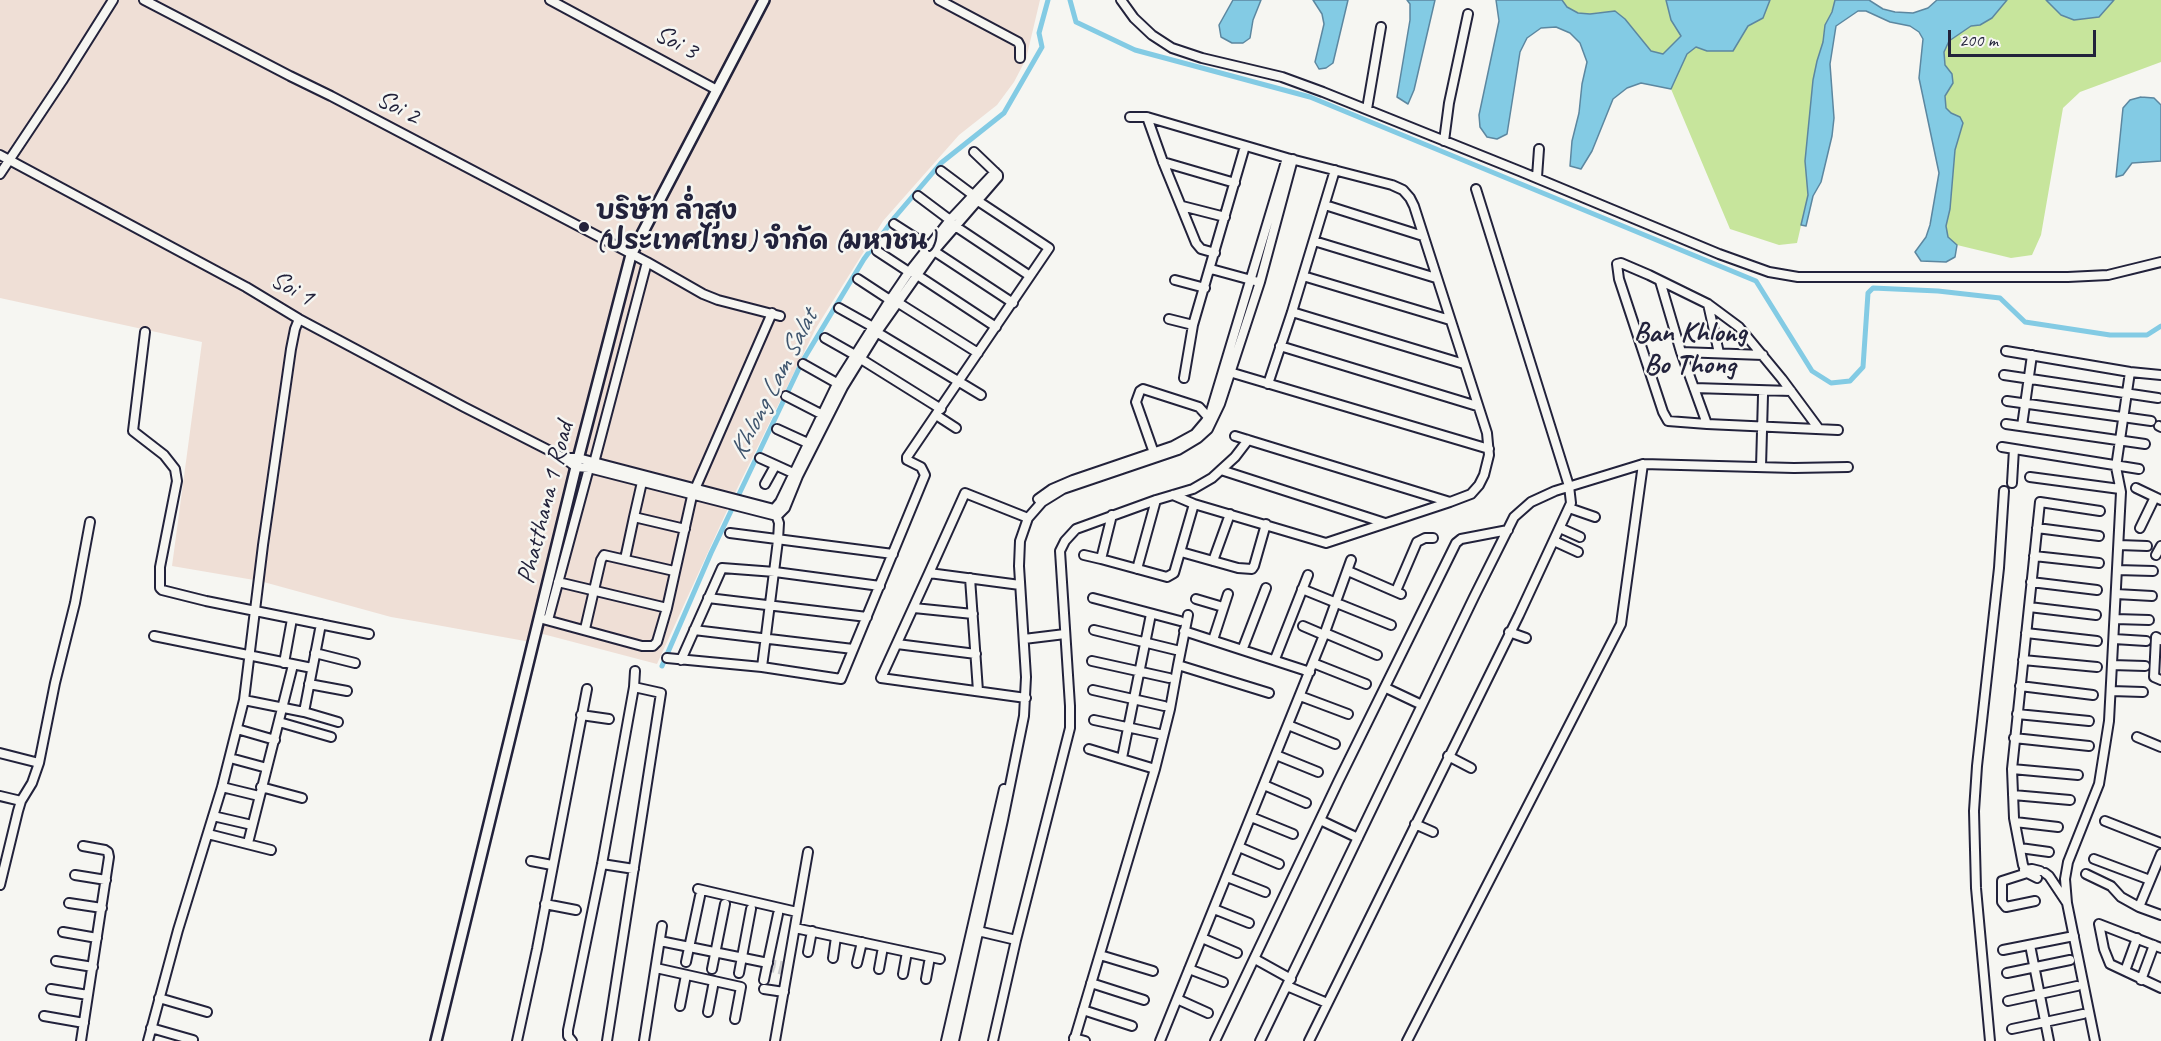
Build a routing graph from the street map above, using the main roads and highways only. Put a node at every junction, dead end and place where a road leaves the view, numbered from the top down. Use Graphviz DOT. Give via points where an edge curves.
graph roads {
  1 [pos="764,0"];
  2 [pos="436,1041"];
  1 -- 2 [label="main road, Phatthana 1 Road" via="631,255"];
}
